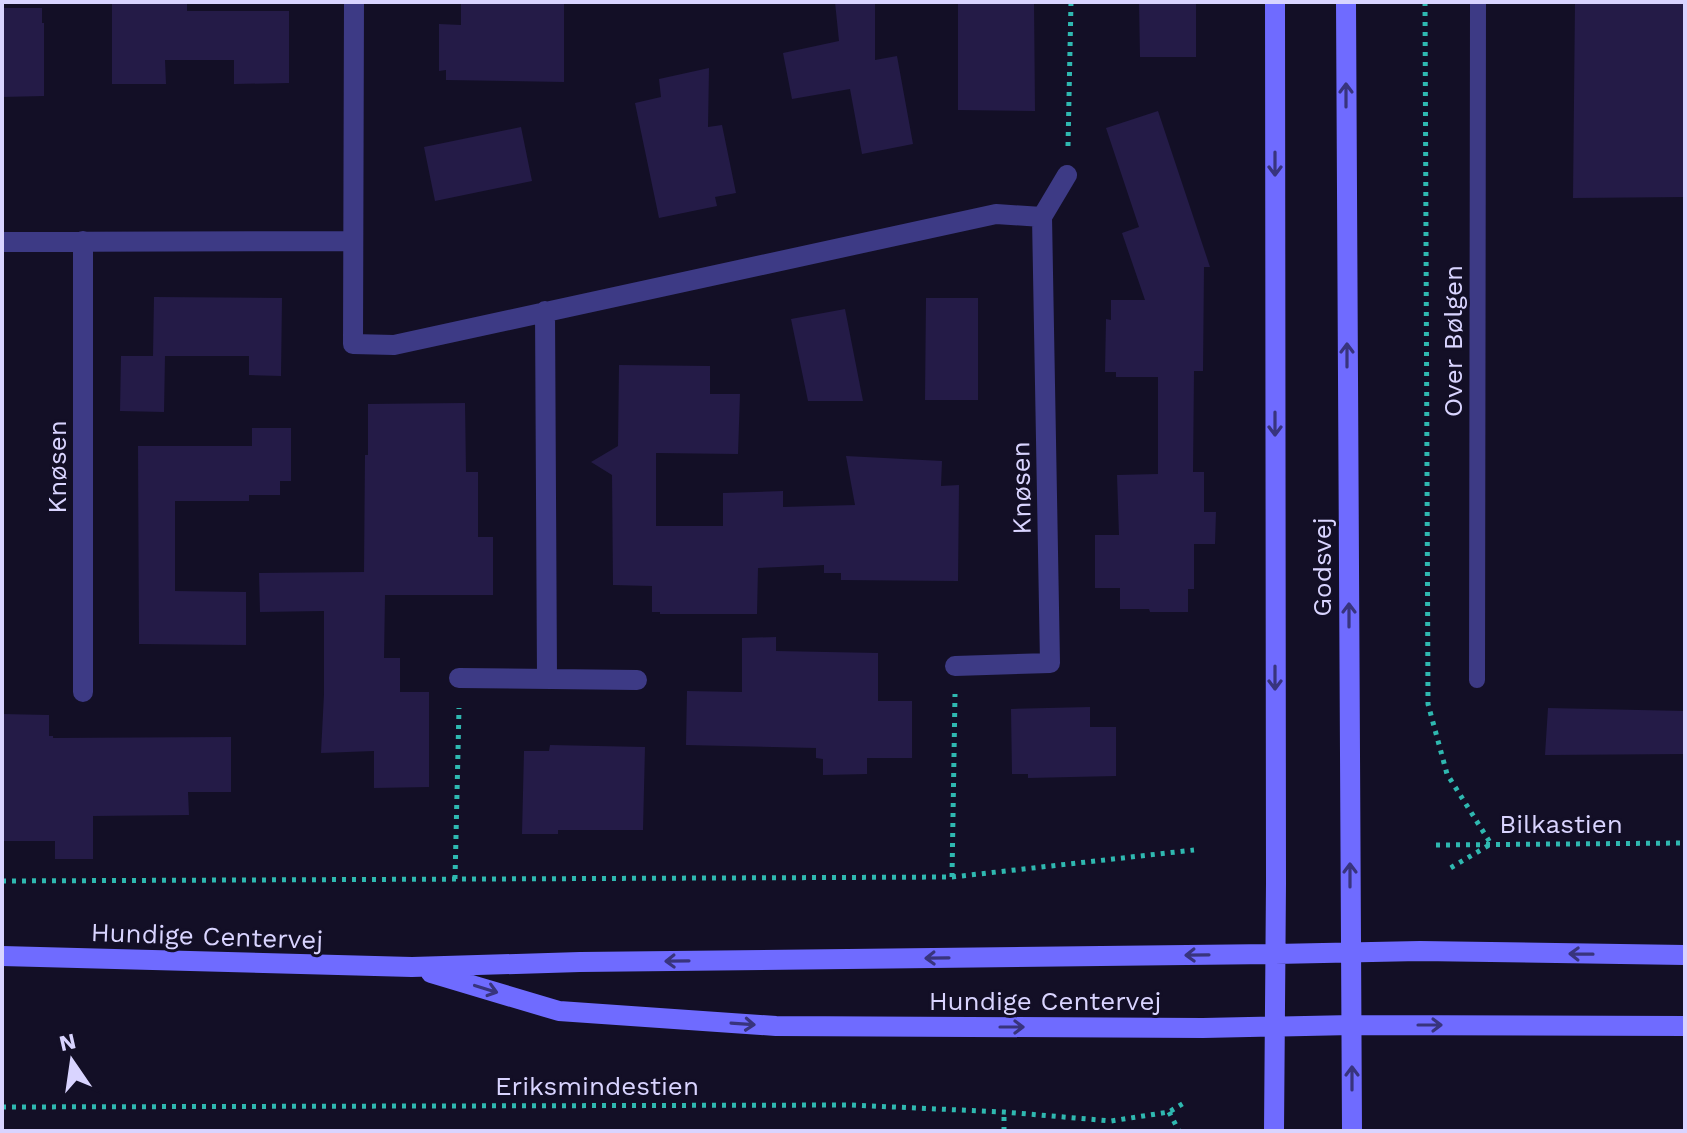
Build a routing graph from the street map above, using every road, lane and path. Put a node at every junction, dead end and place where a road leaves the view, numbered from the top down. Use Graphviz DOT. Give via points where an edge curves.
graph roads {
  1 [pos="354,2"];
  2 [pos="1071,2"];
  3 [pos="1275,2"];
  4 [pos="1346,2"];
  5 [pos="1425,2"];
  6 [pos="1478,2"];
  7 [pos="1067,175"];
  8 [pos="1042,217"];
  9 [pos="83,241"];
  10 [pos="353,241"];
  11 [pos="2,242"];
  12 [pos="545,311"];
  13 [pos="955,666"];
  14 [pos="459,678"];
  15 [pos="547,678"];
  16 [pos="637,680"];
  17 [pos="1477,680"];
  18 [pos="83,692"];
  19 [pos="1685,843"];
  20 [pos="1491,844"];
  21 [pos="1436,845"];
  22 [pos="1194,850"];
  23 [pos="1447,870"];
  24 [pos="952,877"];
  25 [pos="455,879"];
  26 [pos="2,881"];
  27 [pos="1350,953"];
  28 [pos="1275,954"];
  29 [pos="1685,955"];
  30 [pos="2,956"];
  31 [pos="412,967"];
  32 [pos="1352,1025"];
  33 [pos="1685,1026"];
  34 [pos="1275,1027"];
  35 [pos="1187,1101"];
  36 [pos="2,1107"];
  37 [pos="1004,1112"];
  38 [pos="1169,1112"];
  39 [pos="1004,1131"];
  40 [pos="1179,1131"];
  41 [pos="1274,1131"];
  42 [pos="1352,1131"];
  1 -- 10 [label="street"];
  2 -- 7 [label="path"];
  3 -- 28 [label="street, Godsvej, one-way"];
  27 -- 4 [label="street, Godsvej, one-way"];
  5 -- 20 [label="path" via="1428,704 1447,774"];
  6 -- 17 [label="lane, Over Bølgen"];
  7 -- 8 [label="street"];
  8 -- 12 [label="street" via="996,214"];
  8 -- 13 [label="street, Knøsen" via="1050,663"];
  9 -- 10 [label="street"];
  9 -- 11 [label="street"];
  9 -- 18 [label="street, Knøsen"];
  10 -- 12 [label="street" via="353,344 394,345"];
  12 -- 15 [label="street"];
  13 -- 24 [label="path"];
  14 -- 15 [label="street"];
  14 -- 25 [label="path"];
  15 -- 16 [label="street"];
  19 -- 20 [label="path, Bilkastien"];
  20 -- 21 [label="path, Bilkastien"];
  20 -- 23 [label="path"];
  22 -- 24 [label="path"];
  24 -- 25 [label="path"];
  25 -- 26 [label="path"];
  27 -- 28 [label="street, Hundige Centervej"];
  29 -- 27 [label="street, Hundige Centervej, one-way"];
  27 -- 32 [label="street, Godsvej"];
  28 -- 31 [label="street, Hundige Centervej, one-way"];
  28 -- 34 [label="street, Godsvej"];
  30 -- 31 [label="street, Hundige Centervej"];
  31 -- 34 [label="street, Hundige Centervej, one-way" via="559,1011 714,1022"];
  32 -- 33 [label="street, Hundige Centervej, one-way"];
  32 -- 34 [label="street, Hundige Centervej"];
  42 -- 32 [label="street, Godsvej, one-way"];
  34 -- 41 [label="street, Godsvej"];
  35 -- 38 [label="path, Eriksmindestien"];
  36 -- 37 [label="path, Eriksmindestien" via="850,1105"];
  37 -- 38 [label="path, Eriksmindestien" via="1111,1121"];
  37 -- 39 [label="path"];
  38 -- 40 [label="path"];
}
